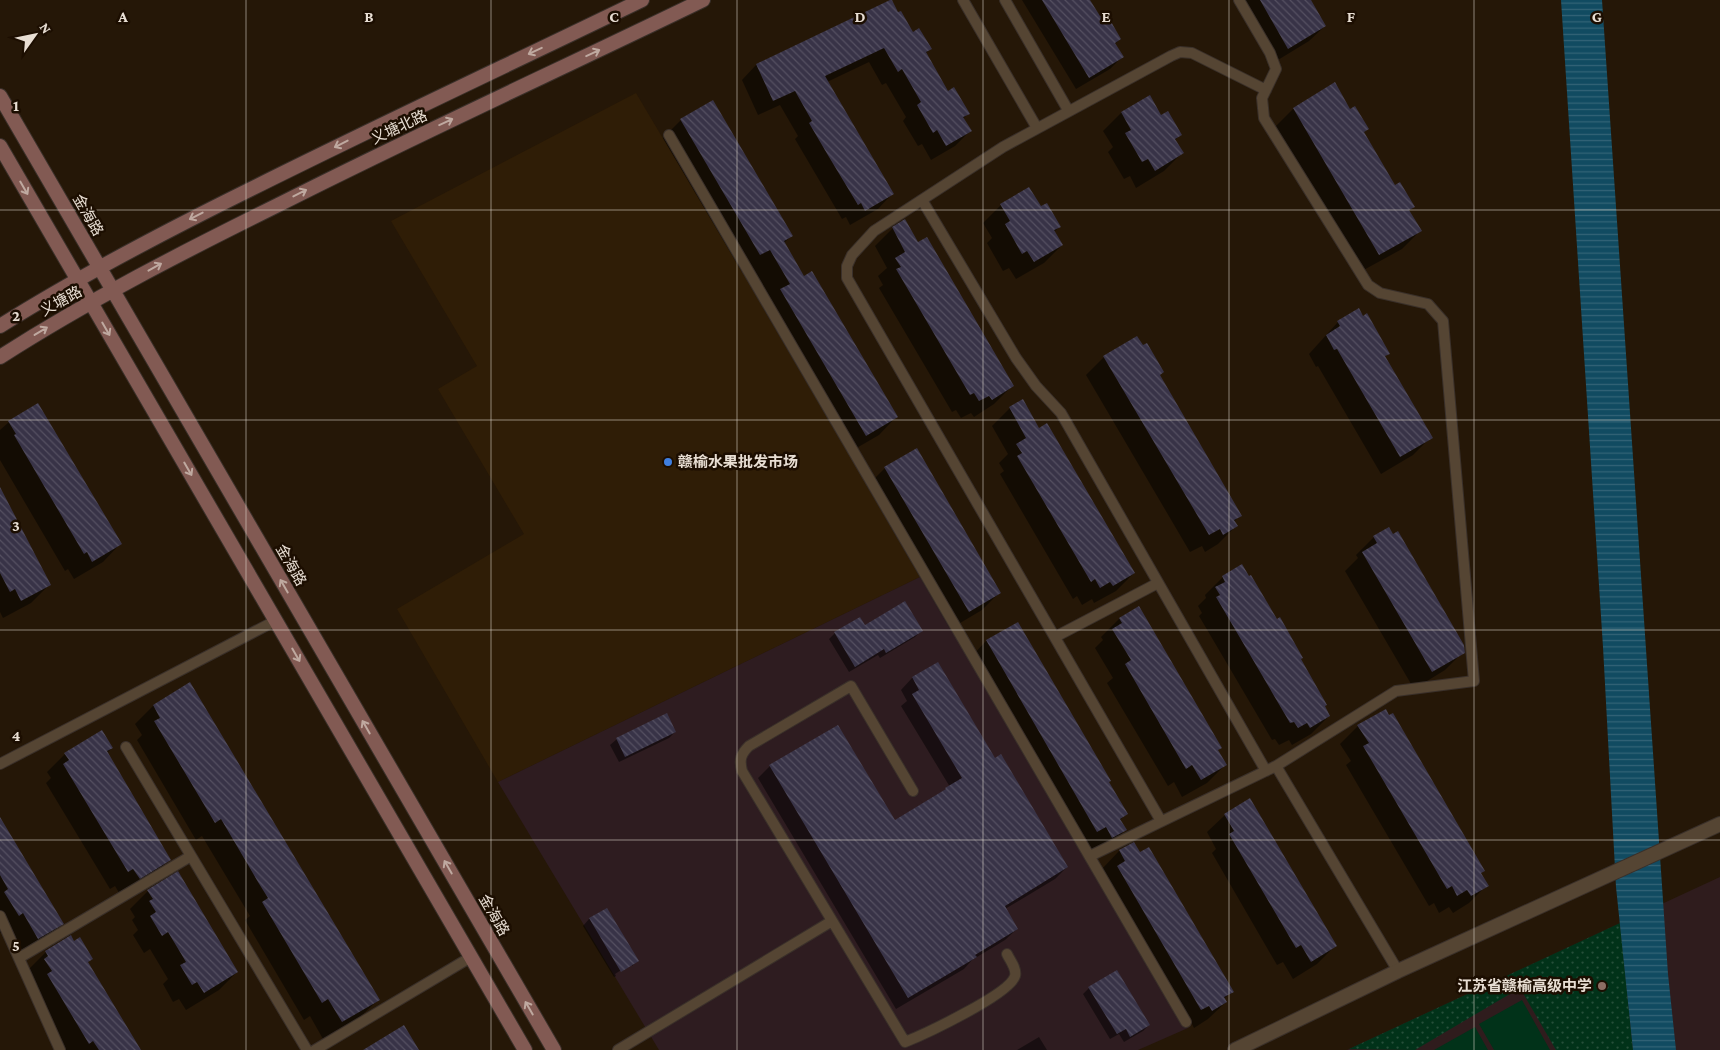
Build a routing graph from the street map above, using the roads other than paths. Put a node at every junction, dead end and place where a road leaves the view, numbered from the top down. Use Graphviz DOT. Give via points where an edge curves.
graph roads {
  1 [pos="642,0"];
  2 [pos="703,0"];
  3 [pos="963,0"];
  4 [pos="1005,0"];
  5 [pos="1239,0"];
  6 [pos="1266,90"];
  7 [pos="0,96"];
  8 [pos="1068,110"];
  9 [pos="1036,128"];
  10 [pos="670,135"];
  11 [pos="0,146"];
  12 [pos="922,200"];
  13 [pos="100,268"];
  14 [pos="78,280"];
  15 [pos="113,290"];
  16 [pos="91,303"];
  17 [pos="0,326"];
  18 [pos="0,357"];
  19 [pos="1158,583"];
  20 [pos="276,621"];
  21 [pos="1055,637"];
  22 [pos="126,747"];
  23 [pos="0,764"];
  24 [pos="1276,766"];
  25 [pos="1266,771"];
  26 [pos="913,791"];
  27 [pos="1161,821"];
  28 [pos="1720,824"];
  29 [pos="191,856"];
  30 [pos="1090,856"];
  31 [pos="0,916"];
  32 [pos="832,921"];
  33 [pos="1007,954"];
  34 [pos="471,957"];
  35 [pos="19,958"];
  36 [pos="1398,971"];
  37 [pos="1186,1022"];
  38 [pos="60,1050"];
  39 [pos="307,1050"];
  40 [pos="315,1050"];
  41 [pos="525,1050"];
  42 [pos="554,1050"];
  43 [pos="618,1050"];
  44 [pos="1235,1050"];
  1 -- 13 [label="main road, 义塘北路, one-way" via="345,142 154,237"];
  15 -- 2 [label="main road, 义塘北路, one-way" via="374,156"];
  3 -- 9 [label="lane"];
  4 -- 8 [label="lane"];
  5 -- 6 [label="lane" via="1276,69"];
  6 -- 8 [label="lane" via="1192,52 1180,52"];
  6 -- 24 [label="lane" via="1262,98 1264,118 1368,285 1380,293 1428,304 1444,321 1474,681 1396,691"];
  7 -- 13 [label="main road, 金海路"];
  8 -- 9 [label="lane"];
  9 -- 12 [label="lane"];
  10 -- 30 [label="lane"];
  11 -- 14 [label="main road, one-way"];
  12 -- 19 [label="lane" via="1016,358 1061,413"];
  12 -- 21 [label="lane" via="874,231 852,255 847,266 847,278"];
  13 -- 14 [label="main road, 义塘路"];
  13 -- 15 [label="main road, 金海路"];
  14 -- 16 [label="main road"];
  14 -- 17 [label="main road, 义塘路"];
  15 -- 16 [label="main road, 义塘路"];
  42 -- 15 [label="main road, 金海路, one-way"];
  18 -- 16 [label="main road, 义塘路, one-way"];
  16 -- 20 [label="main road, one-way"];
  19 -- 21 [label="lane"];
  19 -- 25 [label="lane"];
  20 -- 23 [label="lane"];
  20 -- 34 [label="main road, one-way"];
  21 -- 27 [label="lane"];
  22 -- 29 [label="lane"];
  24 -- 25 [label="lane"];
  24 -- 36 [label="lane"];
  25 -- 27 [label="lane"];
  26 -- 32 [label="lane" via="852,686 749,746 741,754 742,771"];
  27 -- 30 [label="lane"];
  28 -- 36 [label="street"];
  29 -- 35 [label="lane"];
  29 -- 39 [label="lane"];
  30 -- 37 [label="lane"];
  31 -- 35 [label="lane"];
  32 -- 33 [label="lane" via="905,1042 932,1031 1005,989 1015,977"];
  32 -- 43 [label="lane"];
  34 -- 40 [label="lane"];
  34 -- 41 [label="main road"];
  35 -- 38 [label="lane"];
  36 -- 44 [label="street"];
}
